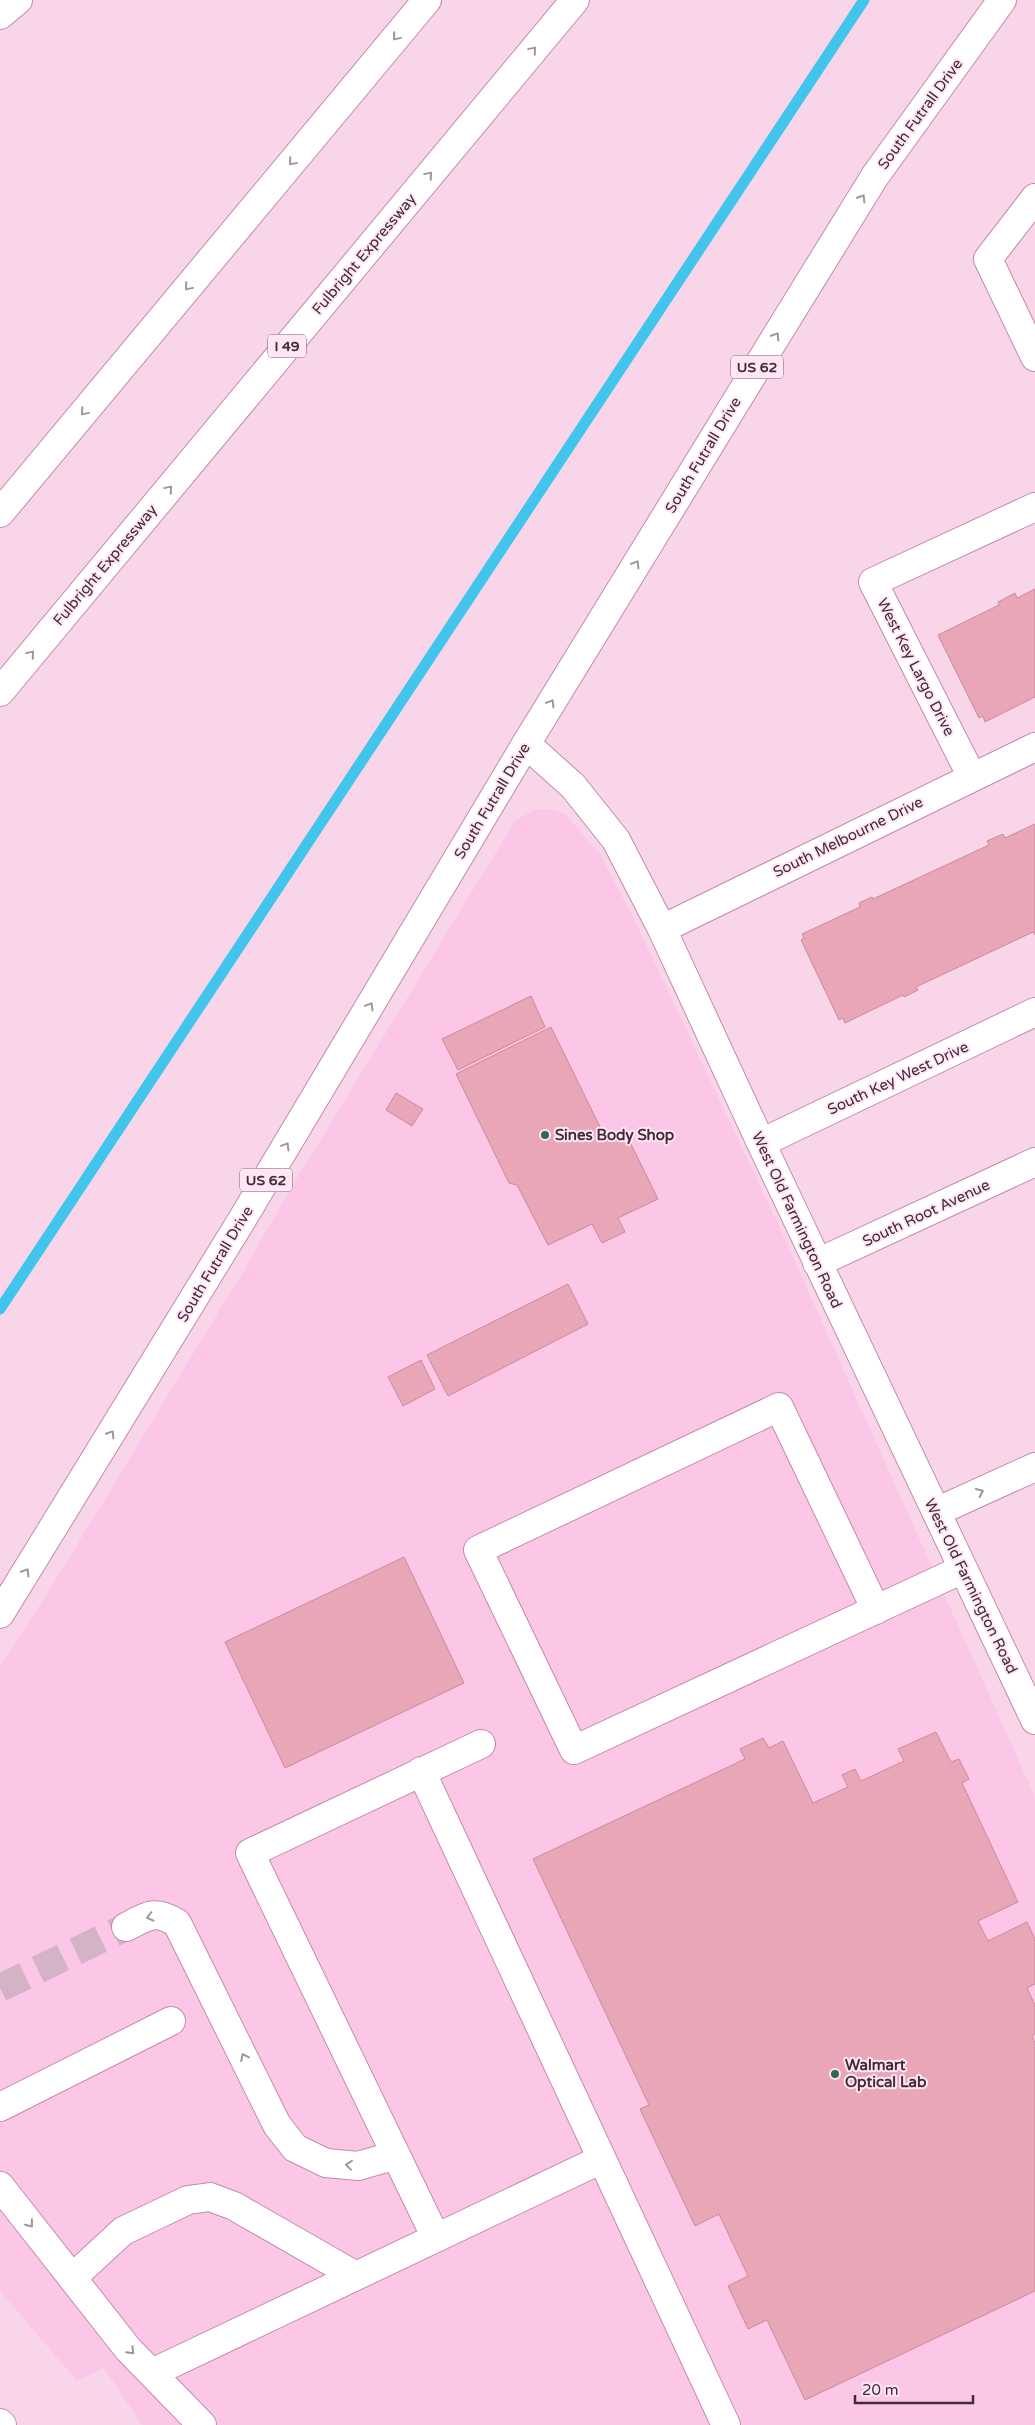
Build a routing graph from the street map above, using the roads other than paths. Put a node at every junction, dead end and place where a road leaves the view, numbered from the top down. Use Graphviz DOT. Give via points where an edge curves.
graph roads {
  1 [pos="18,0"];
  2 [pos="427,0"];
  3 [pos="575,0"];
  4 [pos="1002,0"];
  5 [pos="0,15"];
  6 [pos="1035,198"];
  7 [pos="1035,357"];
  8 [pos="1035,506"];
  9 [pos="0,513"];
  10 [pos="0,692"];
  11 [pos="526,744"];
  12 [pos="1035,747"];
  13 [pos="972,777"];
  14 [pos="662,929"];
  15 [pos="1035,1012"];
  16 [pos="760,1143"];
  17 [pos="1035,1162"];
  18 [pos="817,1263"];
  19 [pos="1035,1467"];
  20 [pos="936,1512"];
  21 [pos="963,1569"];
  22 [pos="876,1610"];
  23 [pos="0,1614"];
  24 [pos="1035,1720"];
  25 [pos="480,1744"];
  26 [pos="421,1771"];
  27 [pos="126,1927"];
  28 [pos="171,2021"];
  29 [pos="0,2107"];
  30 [pos="396,2154"];
  31 [pos="602,2159"];
  32 [pos="0,2186"];
  33 [pos="436,2238"];
  34 [pos="356,2276"];
  35 [pos="72,2278"];
  36 [pos="152,2373"];
  37 [pos="202,2425"];
  38 [pos="726,2425"];
  1 -- 5 [label="main road"];
  2 -- 9 [label="main road, one-way"];
  10 -- 3 [label="main road, Fulbright Expressway / I 49, one-way"];
  11 -- 4 [label="main road, South Futrall Drive / US 62, one-way" via="875,176"];
  6 -- 7 [label="main road" via="988,259"];
  8 -- 13 [label="main road, West Key Largo Drive" via="873,582"];
  11 -- 14 [label="main road, West Old Farmington Road" via="573,786 616,840"];
  23 -- 11 [label="main road, South Futrall Drive / US 62, one-way" via="243,1218"];
  12 -- 13 [label="main road, South Melbourne Drive"];
  13 -- 14 [label="main road, South Melbourne Drive"];
  14 -- 16 [label="main road, West Old Farmington Road"];
  15 -- 16 [label="main road, South Key West Drive"];
  16 -- 18 [label="main road, West Old Farmington Road"];
  17 -- 18 [label="main road, South Root Avenue"];
  18 -- 20 [label="main road, West Old Farmington Road"];
  20 -- 19 [label="main road, one-way"];
  20 -- 21 [label="main road, West Old Farmington Road"];
  21 -- 22 [label="main road"];
  21 -- 24 [label="main road, West Old Farmington Road"];
  22 -- 22 [label="main road" via="574,1750 478,1550 779,1407"];
  25 -- 26 [label="main road"];
  26 -- 30 [label="main road" via="250,1852"];
  26 -- 31 [label="main road"];
  30 -- 27 [label="main road, one-way" via="358,2166 326,2163 295,2148 277,2125 177,1923 163,1914 148,1916"];
  28 -- 29 [label="main road"];
  30 -- 33 [label="main road"];
  31 -- 33 [label="main road"];
  31 -- 38 [label="main road"];
  32 -- 35 [label="main road, one-way"];
  33 -- 34 [label="main road"];
  34 -- 35 [label="main road" via="234,2206 210,2197 188,2200 123,2231"];
  34 -- 36 [label="main road"];
  35 -- 36 [label="main road, one-way" via="128,2349"];
  36 -- 37 [label="main road"];
}
